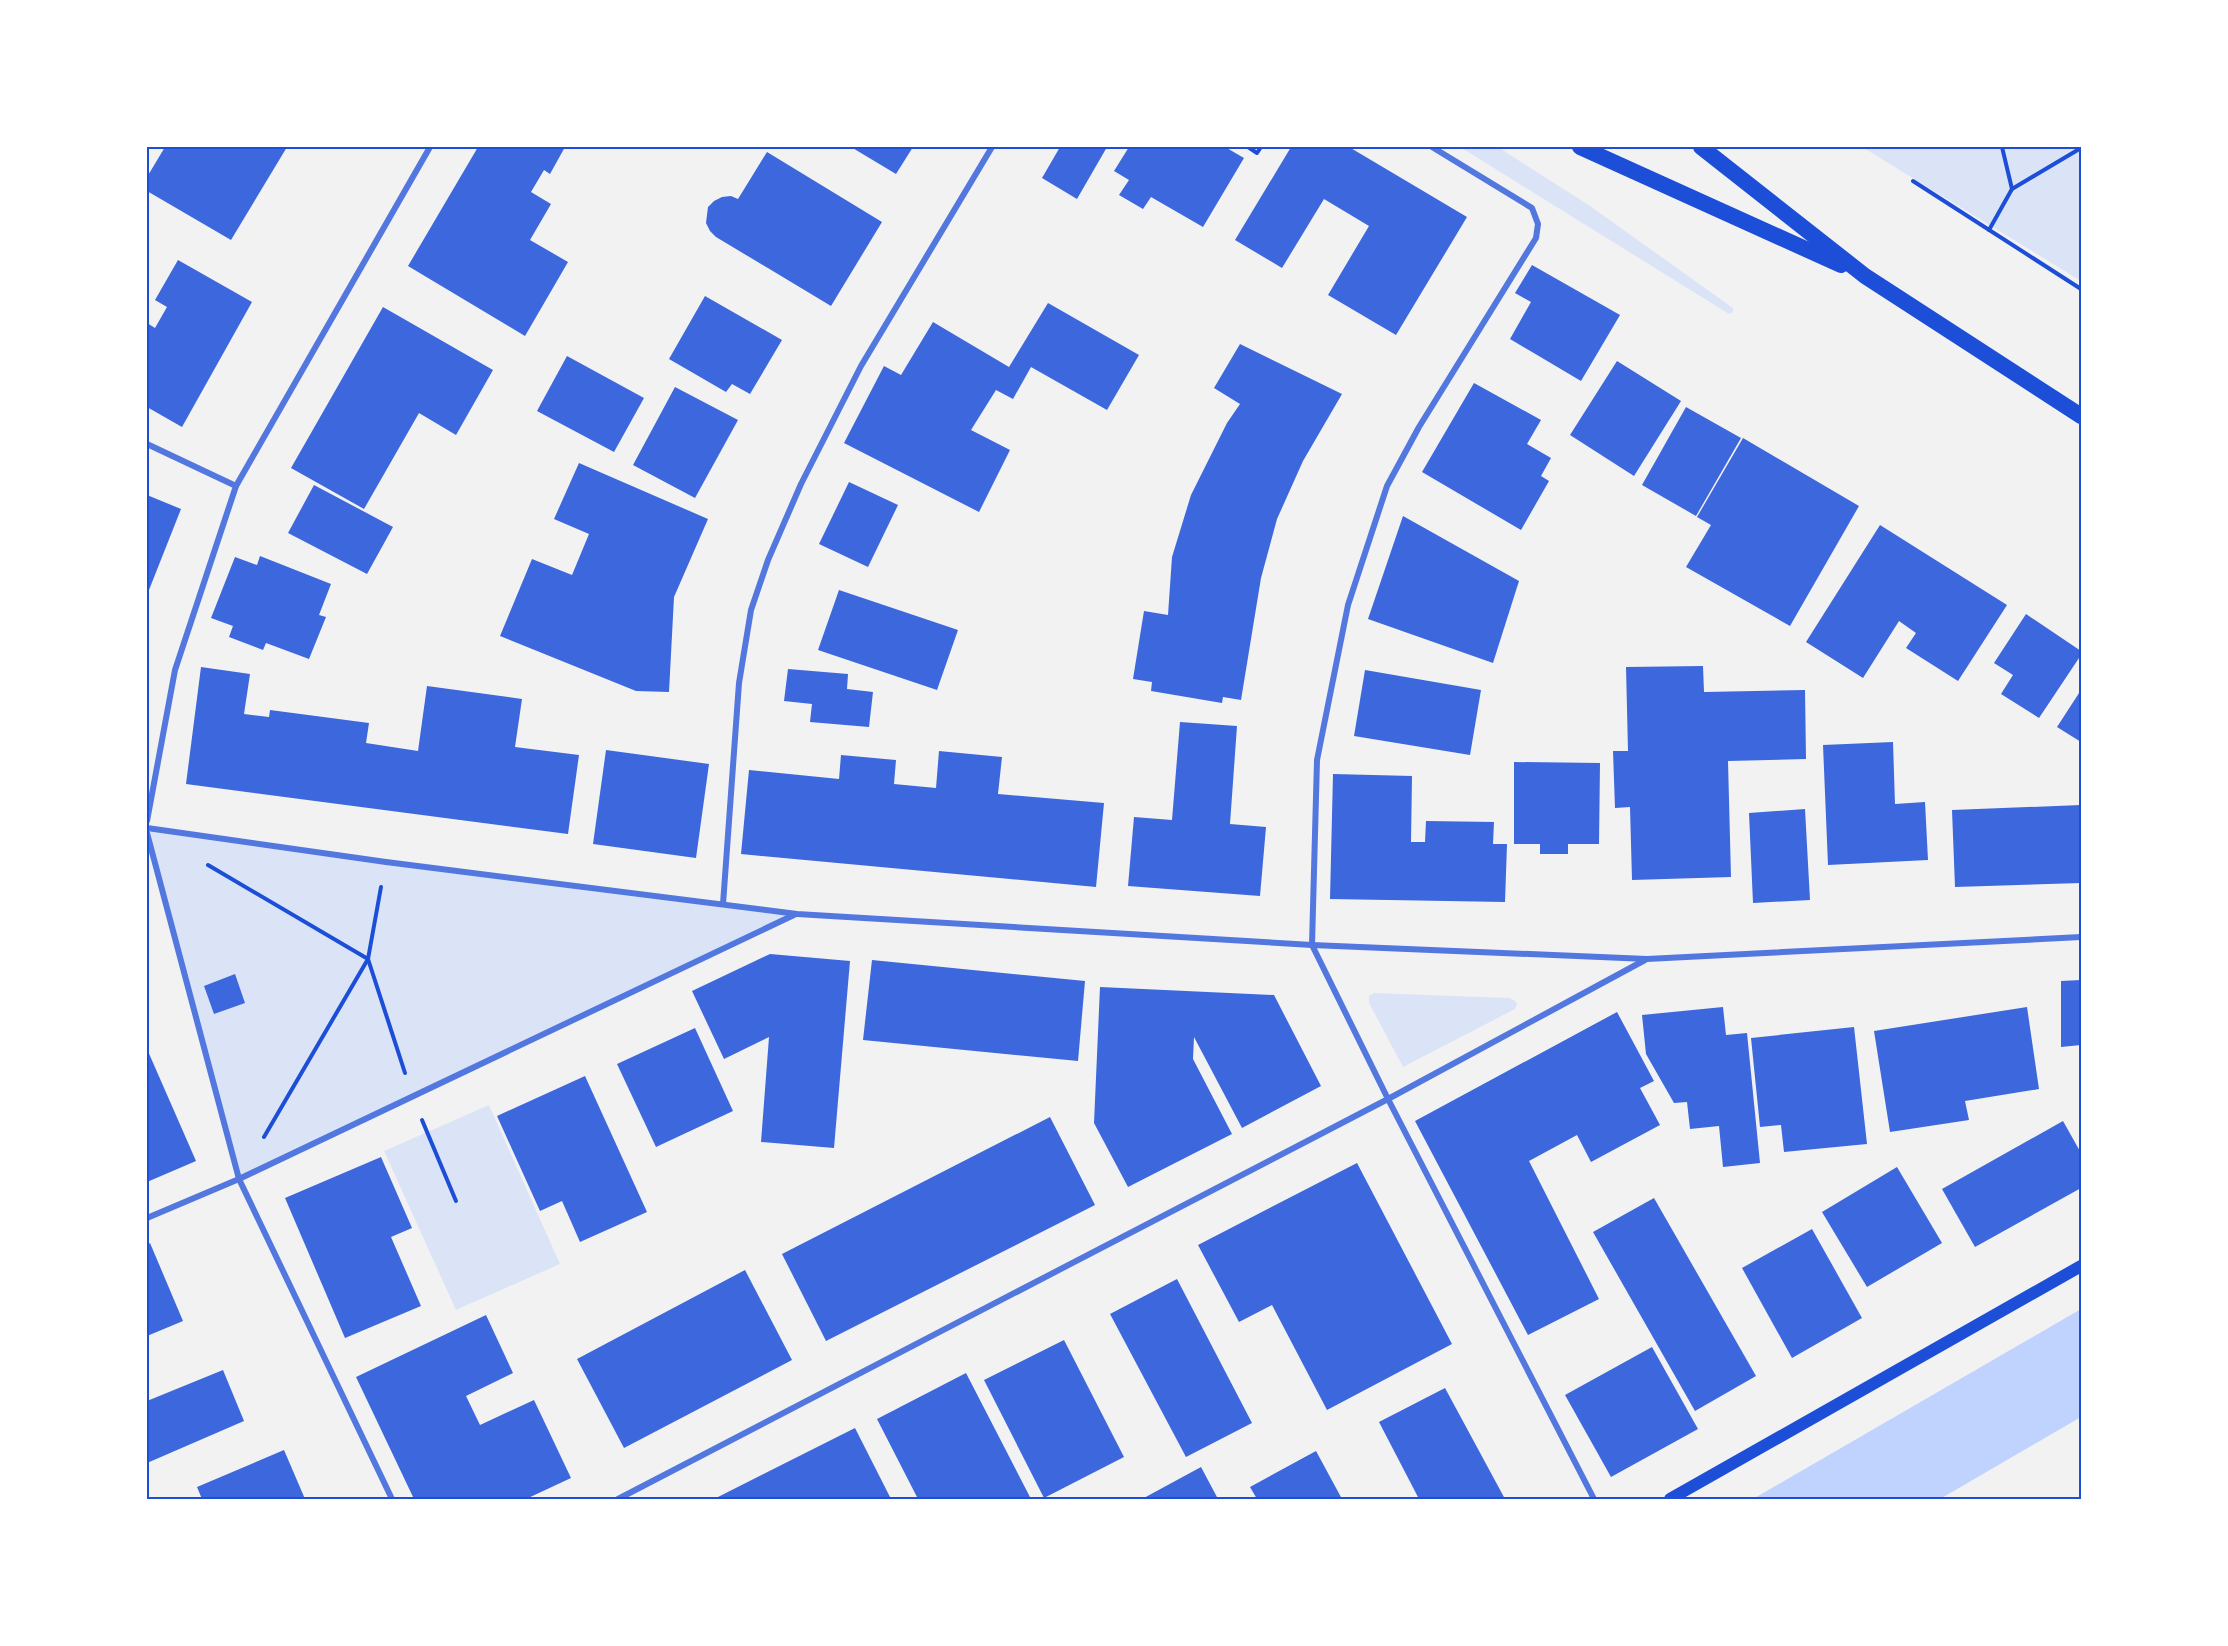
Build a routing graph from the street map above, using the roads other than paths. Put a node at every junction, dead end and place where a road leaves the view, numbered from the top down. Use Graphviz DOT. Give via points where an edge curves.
graph roads {
  1 [pos="430,147"];
  2 [pos="992,147"];
  3 [pos="1432,147"];
  4 [pos="1580,147"];
  5 [pos="1701,147"];
  6 [pos="1865,276"];
  7 [pos="2081,416"];
  8 [pos="147,444"];
  9 [pos="236,486"];
  10 [pos="147,821"];
  11 [pos="147,831"];
  12 [pos="723,904"];
  13 [pos="797,914"];
  14 [pos="2081,936"];
  15 [pos="1312,945"];
  16 [pos="1647,958"];
  17 [pos="1388,1099"];
  18 [pos="239,1179"];
  19 [pos="147,1218"];
  20 [pos="2081,1266"];
  21 [pos="392,1499"];
  22 [pos="618,1499"];
  23 [pos="1594,1499"];
  24 [pos="1670,1499"];
  1 -- 9 [label="street"];
  2 -- 12 [label="street" via="861,366 801,484 768,560 752,610 740,683"];
  3 -- 15 [label="street" via="1532,208 1538,224 1536,238 1387,486 1348,605 1317,760"];
  4 -- 6 [label="highway"];
  5 -- 6 [label="highway"];
  6 -- 7 [label="highway"];
  8 -- 9 [label="street"];
  9 -- 10 [label="street" via="175,670"];
  11 -- 12 [label="street"];
  11 -- 18 [label="street"];
  12 -- 13 [label="street"];
  13 -- 15 [label="street"];
  13 -- 18 [label="street"];
  14 -- 16 [label="street"];
  15 -- 16 [label="street"];
  15 -- 17 [label="street"];
  16 -- 17 [label="street"];
  17 -- 22 [label="street"];
  17 -- 23 [label="street"];
  18 -- 19 [label="street"];
  18 -- 21 [label="street"];
  20 -- 24 [label="main road"];
}
